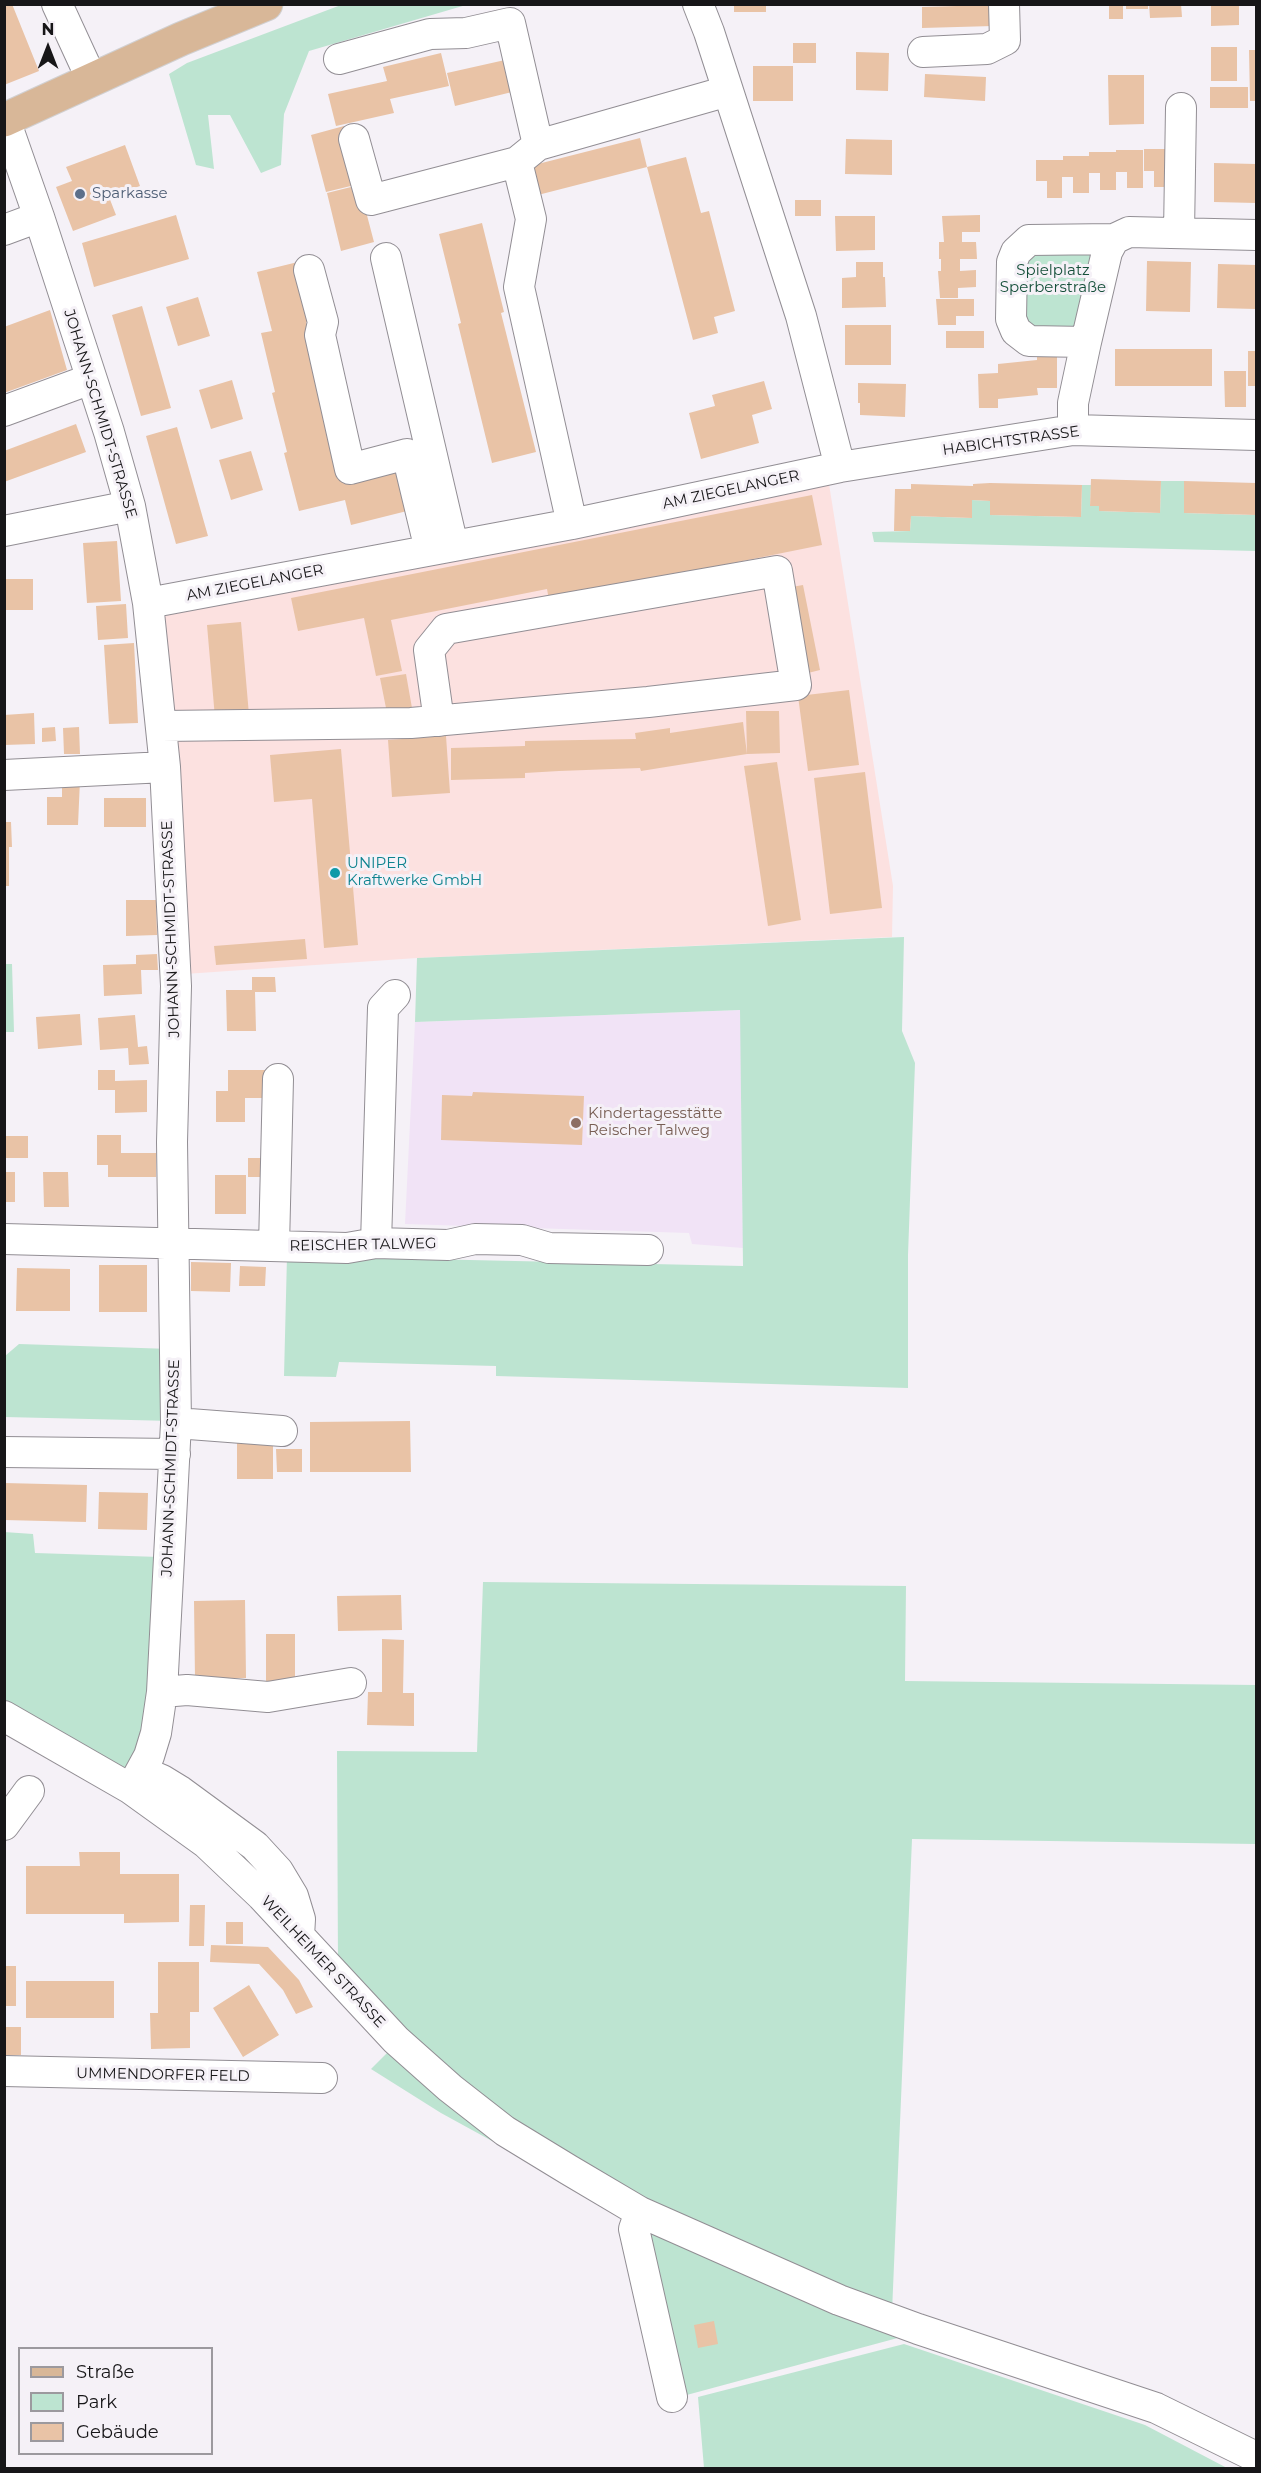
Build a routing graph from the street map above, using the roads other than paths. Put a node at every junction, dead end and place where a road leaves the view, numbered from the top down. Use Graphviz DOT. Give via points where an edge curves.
graph roads {
  1 [pos="57,4"];
  2 [pos="266,4"];
  3 [pos="698,4"];
  4 [pos="1004,4"];
  5 [pos="923,52"];
  6 [pos="339,59"];
  7 [pos="92,80"];
  8 [pos="728,92"];
  9 [pos="1181,108"];
  10 [pos="5,120"];
  11 [pos="354,139"];
  12 [pos="528,153"];
  13 [pos="39,217"];
  14 [pos="4,230"];
  15 [pos="1179,233"];
  16 [pos="1257,235"];
  17 [pos="1114,239"];
  18 [pos="386,258"];
  19 [pos="309,270"];
  20 [pos="1086,342"];
  21 [pos="91,379"];
  22 [pos="4,411"];
  23 [pos="1073,430"];
  24 [pos="1257,435"];
  25 [pos="840,467"];
  26 [pos="130,506"];
  27 [pos="572,524"];
  28 [pos="4,531"];
  29 [pos="441,548"];
  30 [pos="148,603"];
  31 [pos="439,721"];
  32 [pos="162,726"];
  33 [pos="165,767"];
  34 [pos="4,775"];
  35 [pos="395,995"];
  36 [pos="278,1079"];
  37 [pos="4,1239"];
  38 [pos="175,1243"];
  39 [pos="376,1243"];
  40 [pos="274,1246"];
  41 [pos="648,1250"];
  42 [pos="176,1423"];
  43 [pos="282,1431"];
  44 [pos="4,1452"];
  45 [pos="175,1454"];
  46 [pos="351,1683"];
  47 [pos="162,1692"];
  48 [pos="4,1716"];
  49 [pos="136,1780"];
  50 [pos="29,1791"];
  51 [pos="4,1825"];
  52 [pos="4,2071"];
  53 [pos="322,2078"];
  54 [pos="640,2212"];
  55 [pos="672,2397"];
  56 [pos="1257,2457"];
  1 -- 7 [label="street"];
  2 -- 7 [label="main road"];
  3 -- 8 [label="street"];
  4 -- 5 [label="street" via="1005,40 987,49"];
  6 -- 12 [label="street" via="430,34 466,33 510,23"];
  7 -- 10 [label="main road"];
  8 -- 12 [label="street"];
  8 -- 25 [label="street" via="801,316"];
  9 -- 15 [label="street"];
  10 -- 13 [label="street, JOHANN-SCHMIDT-STRASSE"];
  11 -- 12 [label="street" via="371,200"];
  12 -- 27 [label="street" via="531,219 519,287"];
  13 -- 14 [label="street"];
  13 -- 21 [label="street, JOHANN-SCHMIDT-STRASSE"];
  15 -- 16 [label="street"];
  15 -- 17 [label="street" via="1129,232"];
  17 -- 20 [label="street" via="1107,252"];
  17 -- 20 [label="street" via="1034,238 1023,242 1012,262 1011,319 1016,331 1029,340"];
  18 -- 29 [label="street"];
  19 -- 29 [label="street" via="323,322 320,335 350,469 407,454"];
  20 -- 23 [label="street" via="1073,403"];
  21 -- 22 [label="street"];
  21 -- 26 [label="street, JOHANN-SCHMIDT-STRASSE"];
  23 -- 24 [label="street, HABICHTSTRASSE"];
  23 -- 25 [label="street, HABICHTSTRASSE"];
  25 -- 27 [label="street, AM ZIEGELANGER"];
  26 -- 28 [label="street"];
  26 -- 30 [label="street, JOHANN-SCHMIDT-STRASSE"];
  27 -- 29 [label="street, AM ZIEGELANGER"];
  29 -- 30 [label="street, AM ZIEGELANGER"];
  30 -- 32 [label="street, JOHANN-SCHMIDT-STRASSE"];
  31 -- 31 [label="street" via="796,685 777,571 446,629 429,650"];
  31 -- 32 [label="street"];
  32 -- 33 [label="street, JOHANN-SCHMIDT-STRASSE"];
  33 -- 34 [label="street"];
  33 -- 38 [label="street, JOHANN-SCHMIDT-STRASSE" via="176,986 172,1142"];
  35 -- 39 [label="street" via="383,1008"];
  36 -- 40 [label="street"];
  37 -- 38 [label="street, REISCHER TALWEG"];
  38 -- 40 [label="street, REISCHER TALWEG"];
  38 -- 42 [label="street, JOHANN-SCHMIDT-STRASSE"];
  39 -- 40 [label="street, REISCHER TALWEG" via="347,1248"];
  39 -- 41 [label="street, REISCHER TALWEG" via="448,1245 475,1239 522,1240 549,1248"];
  42 -- 43 [label="street"];
  42 -- 45 [label="street, JOHANN-SCHMIDT-STRASSE"];
  44 -- 45 [label="street"];
  45 -- 47 [label="street, JOHANN-SCHMIDT-STRASSE"];
  46 -- 47 [label="street" via="268,1697 187,1690"];
  47 -- 49 [label="street, JOHANN-SCHMIDT-STRASSE" via="156,1733"];
  48 -- 49 [label="street, WEILHEIMER STRASSE"];
  49 -- 54 [label="street, WEILHEIMER STRASSE" via="262,1896 396,2040 450,2088 505,2131"];
  50 -- 51 [label="street"];
  52 -- 53 [label="street, UMMENDORFER FELD"];
  54 -- 55 [label="street" via="634,2229"];
  54 -- 56 [label="street, WEILHEIMER STRASSE" via="839,2300 1156,2408"];
}
